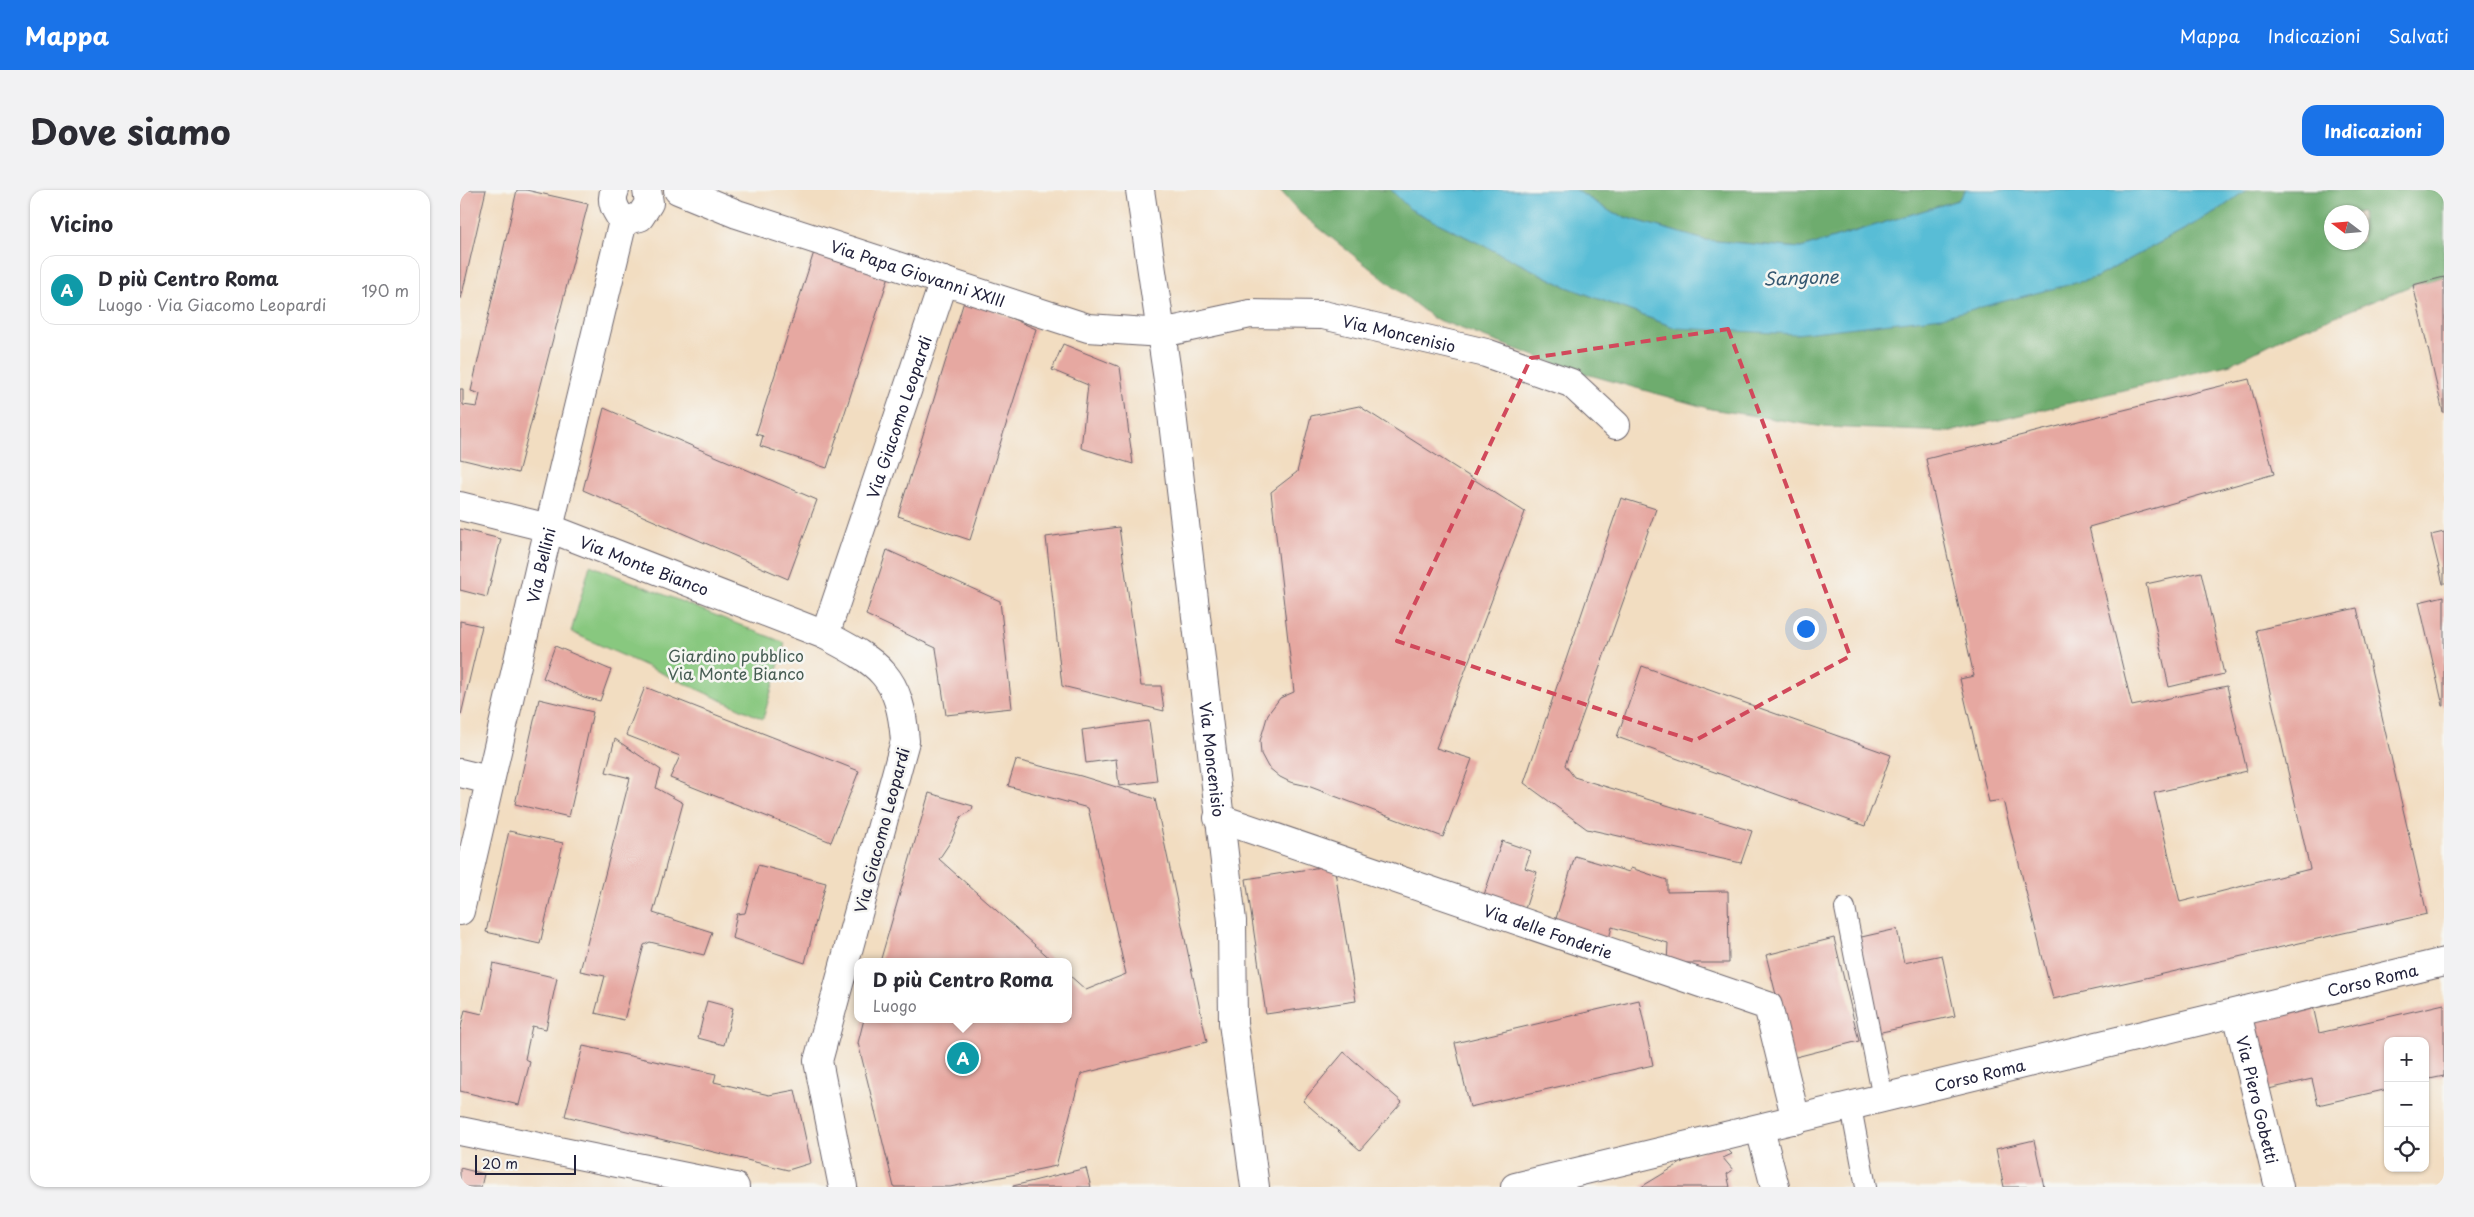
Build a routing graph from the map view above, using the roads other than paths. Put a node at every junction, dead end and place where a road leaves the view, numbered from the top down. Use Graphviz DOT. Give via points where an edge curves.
graph roads {
  1 [pos="615,190"];
  2 [pos="647,190"];
  3 [pos="678,190"];
  4 [pos="1140,190"];
  5 [pos="624,221"];
  6 [pos="944,281"];
  7 [pos="1162,333"];
  8 [pos="1616,424"];
  9 [pos="460,506"];
  10 [pos="549,528"];
  11 [pos="825,634"];
  12 [pos="460,773"];
  13 [pos="489,780"];
  14 [pos="1218,818"];
  15 [pos="1845,908"];
  16 [pos="460,910"];
  17 [pos="2444,962"];
  18 [pos="2237,1013"];
  19 [pos="1883,1098"];
  20 [pos="1850,1106"];
  21 [pos="1796,1120"];
  22 [pos="1760,1129"];
  23 [pos="460,1131"];
  24 [pos="735,1187"];
  25 [pos="843,1187"];
  26 [pos="1255,1187"];
  27 [pos="1515,1187"];
  28 [pos="1775,1187"];
  29 [pos="1866,1187"];
  30 [pos="2279,1187"];
  1 -- 5 [label="street" via="614,208"];
  2 -- 5 [label="street" via="649,204 640,217"];
  3 -- 6 [label="street, Via Papa Giovanni XXIII" via="737,214"];
  4 -- 7 [label="street, Via Moncenisio"];
  5 -- 10 [label="street, Via Bellini"];
  6 -- 7 [label="street, Via Papa Giovanni XXIII" via="1088,328"];
  6 -- 11 [label="street, Via Giacomo Leopardi"];
  7 -- 8 [label="street, Via Moncenisio" via="1250,314 1323,315 1486,353 1571,383"];
  7 -- 14 [label="street, Via Moncenisio"];
  9 -- 10 [label="street, Via Monte Bianco"];
  10 -- 11 [label="street, Via Monte Bianco"];
  10 -- 13 [label="street, Via Bellini"];
  11 -- 25 [label="street, Via Giacomo Leopardi" via="867,657 887,678 897,694 905,741 818,1061"];
  12 -- 13 [label="street"];
  13 -- 16 [label="street, Via Bellini"];
  14 -- 21 [label="street, Via delle Fonderie" via="1768,1006"];
  14 -- 26 [label="street, Via Moncenisio" via="1232,921 1234,1022"];
  15 -- 19 [label="lane"];
  17 -- 18 [label="street, Corso Roma"];
  18 -- 19 [label="street, Corso Roma"];
  18 -- 30 [label="street, Via Piero Gobetti"];
  19 -- 20 [label="street, Corso Roma"];
  20 -- 21 [label="street, Corso Roma"];
  20 -- 29 [label="lane"];
  21 -- 22 [label="street, Corso Roma"];
  22 -- 27 [label="street, Corso Roma"];
  22 -- 28 [label="street"];
  23 -- 24 [label="street"];
}
